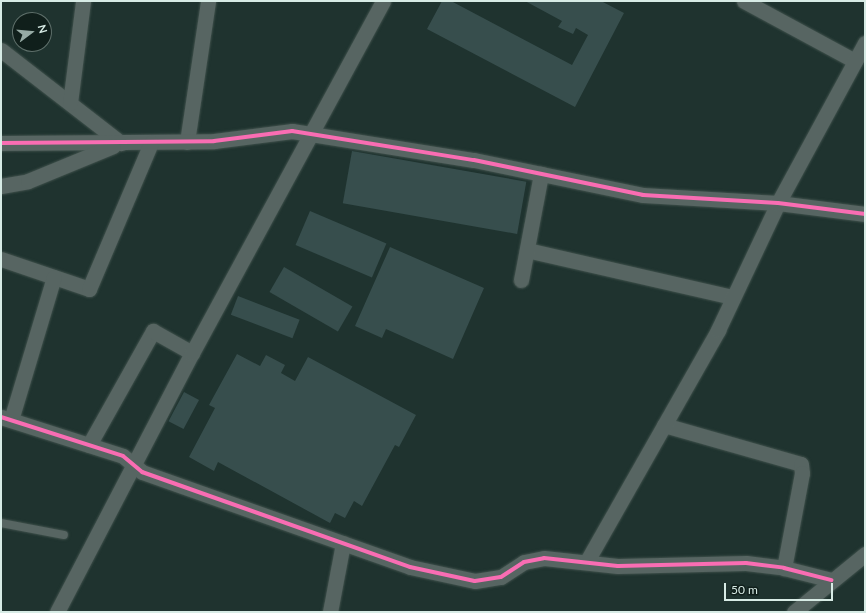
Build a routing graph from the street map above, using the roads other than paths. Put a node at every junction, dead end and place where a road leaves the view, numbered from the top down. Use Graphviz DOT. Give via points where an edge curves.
graph roads {
  1 [pos="83,1"];
  2 [pos="208,1"];
  3 [pos="383,1"];
  4 [pos="744,1"];
  5 [pos="865,43"];
  6 [pos="1,50"];
  7 [pos="855,61"];
  8 [pos="70,104"];
  9 [pos="312,134"];
  10 [pos="151,142"];
  11 [pos="187,142"];
  12 [pos="1,143"];
  13 [pos="121,143"];
  14 [pos="542,174"];
  15 [pos="1,186"];
  16 [pos="778,203"];
  17 [pos="865,214"];
  18 [pos="527,250"];
  19 [pos="1,259"];
  20 [pos="54,277"];
  21 [pos="521,280"];
  22 [pos="733,297"];
  23 [pos="192,353"];
  24 [pos="6,419"];
  25 [pos="664,425"];
  26 [pos="89,445"];
  27 [pos="133,464"];
  28 [pos="1,522"];
  29 [pos="64,535"];
  30 [pos="343,543"];
  31 [pos="865,554"];
  32 [pos="587,561"];
  33 [pos="784,568"];
  34 [pos="831,580"];
  35 [pos="57,612"];
  36 [pos="330,612"];
  37 [pos="794,612"];
  1 -- 8 [label="street"];
  2 -- 11 [label="street"];
  3 -- 9 [label="street"];
  4 -- 7 [label="street"];
  5 -- 7 [label="street"];
  6 -- 8 [label="street"];
  7 -- 16 [label="street"];
  8 -- 13 [label="street"];
  9 -- 11 [label="street" via="292,131"];
  9 -- 14 [label="street"];
  9 -- 23 [label="street"];
  10 -- 11 [label="street"];
  10 -- 13 [label="street"];
  10 -- 20 [label="street" via="88,289"];
  12 -- 13 [label="street"];
  13 -- 15 [label="street" via="28,181"];
  14 -- 16 [label="street" via="643,195"];
  14 -- 18 [label="street"];
  16 -- 17 [label="street"];
  16 -- 22 [label="street"];
  18 -- 21 [label="street"];
  18 -- 22 [label="street"];
  19 -- 20 [label="street"];
  20 -- 24 [label="street"];
  22 -- 25 [label="street"];
  23 -- 26 [label="street" via="153,331"];
  23 -- 27 [label="street"];
  24 -- 26 [label="street"];
  25 -- 32 [label="street"];
  25 -- 33 [label="street" via="801,464 802,473"];
  26 -- 27 [label="street" via="123,456"];
  27 -- 30 [label="street" via="142,472"];
  27 -- 35 [label="street"];
  28 -- 29 [label="lane"];
  30 -- 32 [label="street" via="410,567 474,581 501,577 524,562 544,558"];
  30 -- 36 [label="street"];
  31 -- 34 [label="street"];
  32 -- 33 [label="street" via="618,566 746,563"];
  33 -- 34 [label="street"];
  34 -- 37 [label="street"];
}
